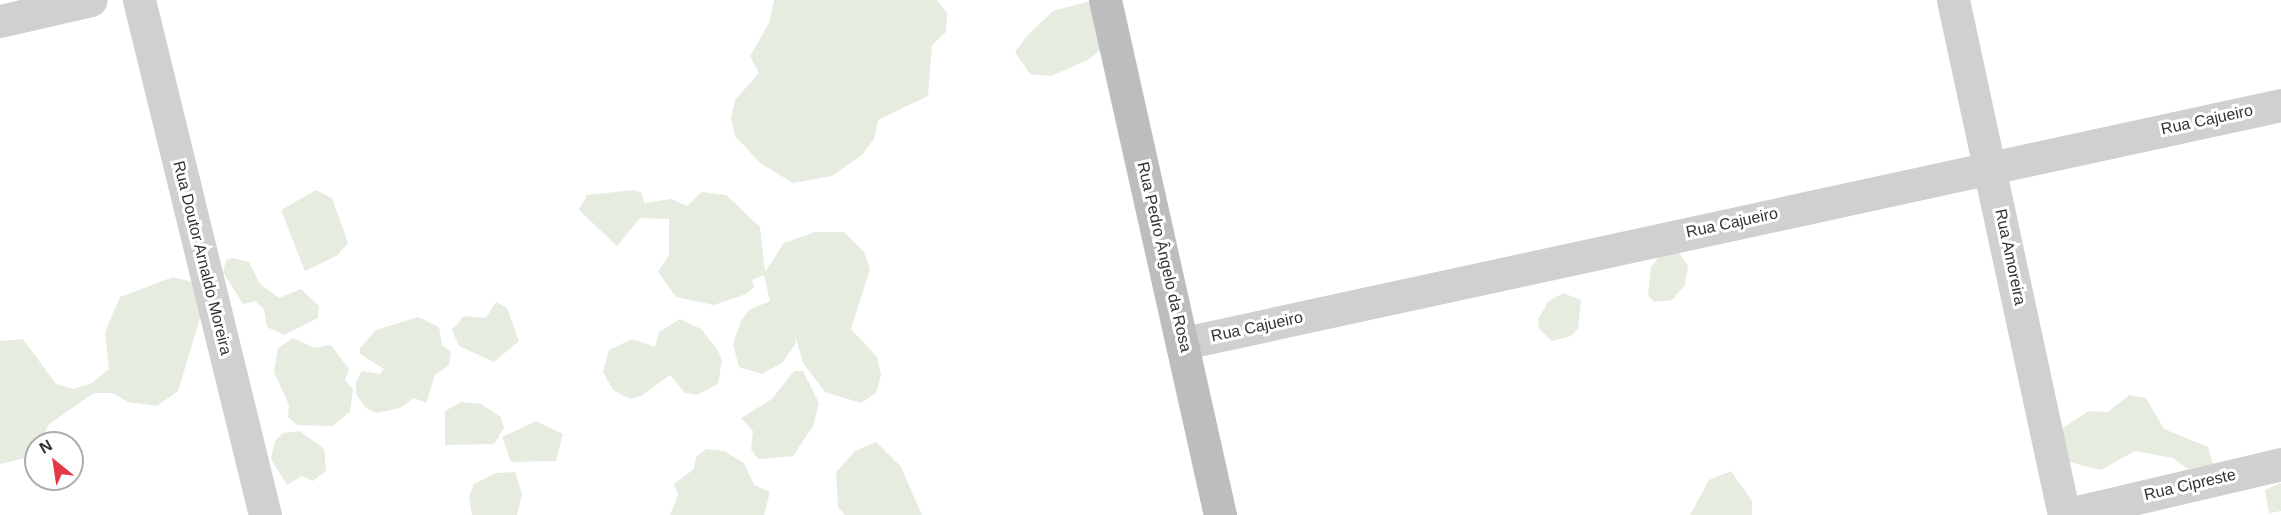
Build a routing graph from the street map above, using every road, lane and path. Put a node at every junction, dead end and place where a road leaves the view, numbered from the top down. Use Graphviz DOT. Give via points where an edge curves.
graph roads {
  1 [pos="91,0"];
  2 [pos="139,0"];
  3 [pos="1105,0"];
  4 [pos="1953,0"];
  5 [pos="0,21"];
  6 [pos="2281,105"];
  7 [pos="1991,166"];
  8 [pos="1184,343"];
  9 [pos="2281,464"];
  10 [pos="266,515"];
  11 [pos="1220,515"];
  12 [pos="2064,515"];
  1 -- 5 [label="street"];
  2 -- 10 [label="street, Rua Doutor Arnaldo Moreira"];
  3 -- 8 [label="main road, Rua Pedro Ângelo da Rosa"];
  4 -- 7 [label="street, Rua Amoreira"];
  6 -- 7 [label="street, Rua Cajueiro"];
  7 -- 8 [label="street, Rua Cajueiro"];
  7 -- 12 [label="street, Rua Amoreira"];
  8 -- 11 [label="main road, Rua Pedro Ângelo da Rosa"];
  9 -- 12 [label="street, Rua Cipreste"];
}
